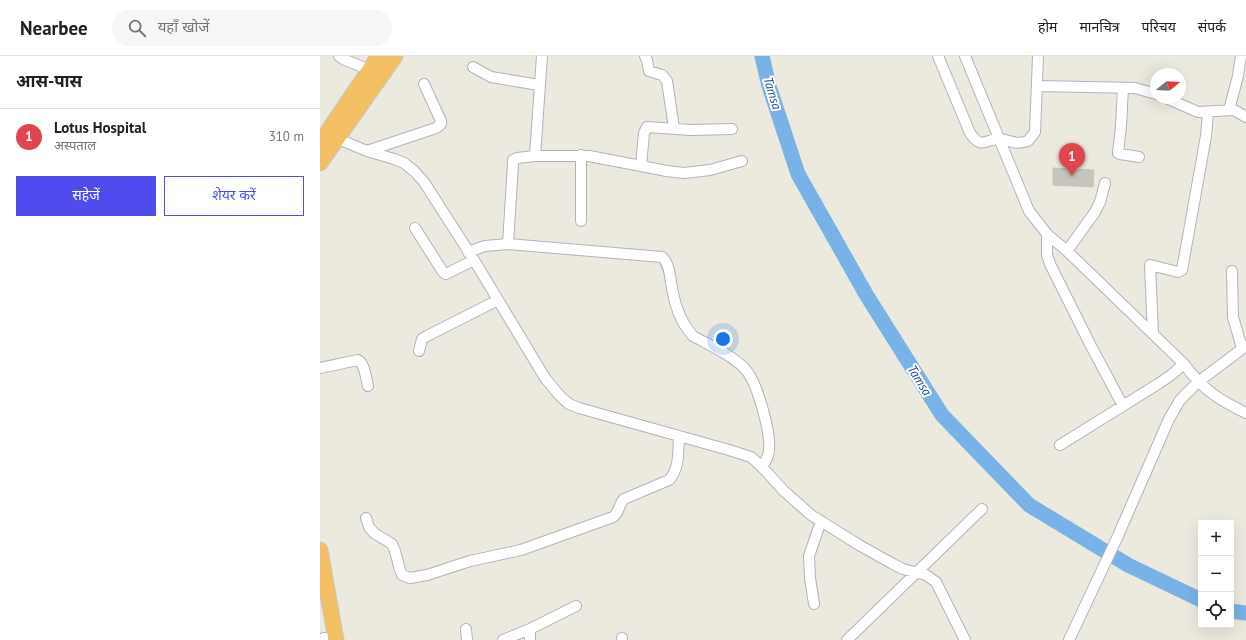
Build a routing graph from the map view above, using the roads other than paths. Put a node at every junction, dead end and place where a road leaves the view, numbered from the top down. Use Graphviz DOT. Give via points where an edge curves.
graph roads {
  1 [pos="339,56"];
  2 [pos="379,56"];
  3 [pos="396,56"];
  4 [pos="542,56"];
  5 [pos="645,56"];
  6 [pos="938,56"];
  7 [pos="965,56"];
  8 [pos="1038,56"];
  9 [pos="1240,56"];
  10 [pos="473,67"];
  11 [pos="370,70"];
  12 [pos="424,84"];
  13 [pos="539,85"];
  14 [pos="1037,86"];
  15 [pos="1123,88"];
  16 [pos="1150,92"];
  17 [pos="1179,104"];
  18 [pos="1229,110"];
  19 [pos="1208,113"];
  20 [pos="1246,117"];
  21 [pos="674,128"];
  22 [pos="732,129"];
  23 [pos="328,138"];
  24 [pos="999,139"];
  25 [pos="367,151"];
  26 [pos="536,156"];
  27 [pos="581,156"];
  28 [pos="1139,157"];
  29 [pos="742,161"];
  30 [pos="320,163"];
  31 [pos="641,166"];
  32 [pos="1105,183"];
  33 [pos="581,221"];
  34 [pos="415,228"];
  35 [pos="1048,234"];
  36 [pos="508,244"];
  37 [pos="1067,251"];
  38 [pos="471,256"];
  39 [pos="1232,271"];
  40 [pos="498,300"];
  41 [pos="1154,334"];
  42 [pos="1244,347"];
  43 [pos="419,351"];
  44 [pos="1184,364"];
  45 [pos="320,368"];
  46 [pos="1198,382"];
  47 [pos="368,386"];
  48 [pos="1123,406"];
  49 [pos="1246,413"];
  50 [pos="680,436"];
  51 [pos="1060,445"];
  52 [pos="762,467"];
  53 [pos="982,509"];
  54 [pos="366,518"];
  55 [pos="821,521"];
  56 [pos="320,550"];
  57 [pos="917,572"];
  58 [pos="814,604"];
  59 [pos="576,606"];
  60 [pos="320,611"];
  61 [pos="530,628"];
  62 [pos="466,629"];
  63 [pos="326,639"];
  64 [pos="467,640"];
  65 [pos="503,640"];
  66 [pos="530,640"];
  67 [pos="847,640"];
  68 [pos="965,640"];
  69 [pos="1069,640"];
  1 -- 11 [label="street"];
  2 -- 11 [label="highway"];
  3 -- 23 [label="highway"];
  4 -- 13 [label="street"];
  5 -- 21 [label="street" via="649,71 662,74 667,80"];
  6 -- 24 [label="street" via="974,139 986,143"];
  7 -- 24 [label="street"];
  8 -- 14 [label="street"];
  9 -- 18 [label="street" via="1238,76"];
  10 -- 13 [label="street" via="491,77"];
  11 -- 23 [label="highway"];
  12 -- 25 [label="street" via="441,124 436,128"];
  13 -- 26 [label="street"];
  14 -- 15 [label="street"];
  14 -- 24 [label="street" via="1035,132 1031,139 1014,144"];
  15 -- 16 [label="street"];
  15 -- 28 [label="street" via="1118,153"];
  17 -- 19 [label="street"];
  18 -- 19 [label="street"];
  18 -- 20 [label="street"];
  19 -- 41 [label="street" via="1182,270 1178,272 1150,265"];
  21 -- 22 [label="street"];
  21 -- 31 [label="street" via="645,128"];
  23 -- 25 [label="street"];
  23 -- 30 [label="highway"];
  24 -- 35 [label="street" via="1029,211"];
  25 -- 38 [label="street" via="404,163 414,171 424,182"];
  26 -- 27 [label="street"];
  26 -- 36 [label="street" via="513,160"];
  27 -- 31 [label="street" via="595,156"];
  27 -- 33 [label="street"];
  29 -- 31 [label="street" via="720,168 691,172 672,172"];
  32 -- 37 [label="street" via="1095,212"];
  34 -- 38 [label="street" via="446,274"];
  35 -- 37 [label="street"];
  35 -- 48 [label="street" via="1047,255 1050,264"];
  36 -- 38 [label="street" via="485,246"];
  36 -- 52 [label="street" via="657,256 666,260 676,305 689,331 693,336 736,361 754,382 769,441 769,453"];
  37 -- 41 [label="street"];
  38 -- 40 [label="street"];
  39 -- 42 [label="street" via="1233,318"];
  40 -- 43 [label="street" via="427,336 422,340"];
  40 -- 50 [label="street" via="545,378 569,404"];
  41 -- 44 [label="street"];
  42 -- 46 [label="street"];
  44 -- 46 [label="street"];
  44 -- 48 [label="street"];
  45 -- 47 [label="street" via="358,360 363,366"];
  46 -- 49 [label="street" via="1220,400"];
  46 -- 69 [label="street" via="1180,400 1169,419"];
  48 -- 51 [label="street"];
  50 -- 52 [label="street" via="751,457"];
  50 -- 54 [label="street" via="677,466 669,480 624,499 613,517 530,548 470,561 427,575 410,578 402,575 392,544 371,530"];
  52 -- 55 [label="street" via="810,515"];
  53 -- 57 [label="street"];
  55 -- 57 [label="street" via="903,569"];
  55 -- 58 [label="street" via="809,556"];
  56 -- 63 [label="highway"];
  57 -- 67 [label="street"];
  57 -- 68 [label="street" via="936,582"];
  59 -- 61 [label="street"];
  60 -- 63 [label="highway"];
  61 -- 65 [label="street"];
  61 -- 66 [label="street"];
  62 -- 64 [label="street"];
}
